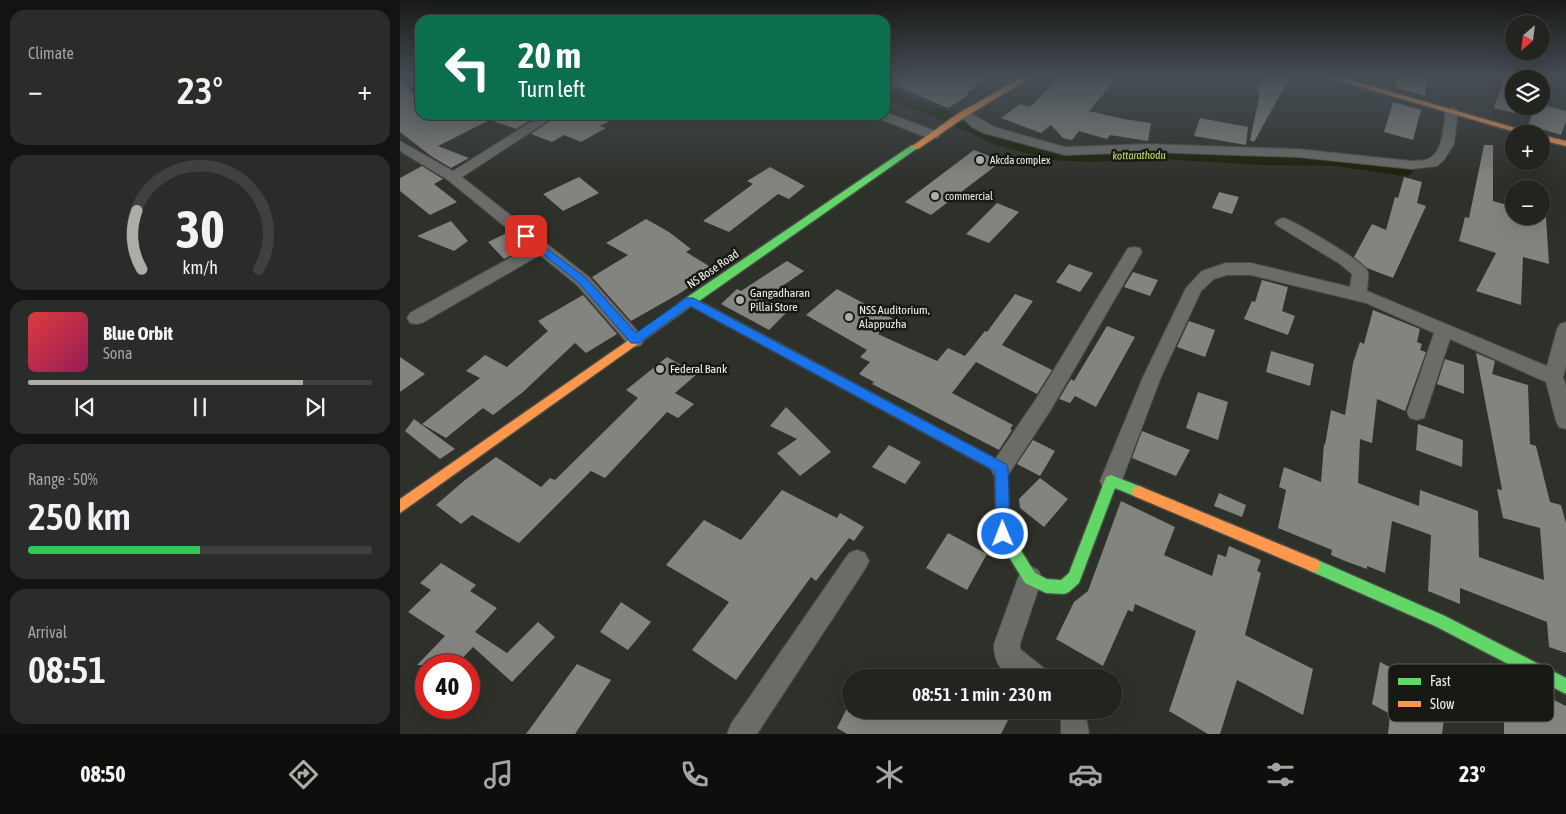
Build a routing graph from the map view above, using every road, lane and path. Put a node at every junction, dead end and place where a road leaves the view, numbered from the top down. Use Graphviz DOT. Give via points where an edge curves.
graph roads {
  1 [pos="970,111"];
  2 [pos="1452,111"];
  3 [pos="964,115"];
  4 [pos="890,118"];
  5 [pos="543,120"];
  6 [pos="1505,126"];
  7 [pos="933,135"];
  8 [pos="1550,139"];
  9 [pos="1566,144"];
  10 [pos="404,152"];
  11 [pos="453,177"];
  12 [pos="1283,223"];
  13 [pos="541,248"];
  14 [pos="1134,252"];
  15 [pos="1358,295"];
  16 [pos="690,301"];
  17 [pos="416,318"];
  18 [pos="1444,329"];
  19 [pos="1566,329"];
  20 [pos="635,340"];
  21 [pos="1554,377"];
  22 [pos="1417,412"];
  23 [pos="1566,421"];
  24 [pos="1001,468"];
  25 [pos="1111,481"];
  26 [pos="400,507"];
  27 [pos="857,561"];
  28 [pos="1030,578"];
  29 [pos="1523,664"];
  30 [pos="1024,669"];
  31 [pos="1554,680"];
  32 [pos="1566,686"];
  33 [pos="1074,719"];
  34 [pos="740,734"];
  35 [pos="1075,734"];
  1 -- 3 [label="main road, NS Bose Road"];
  2 -- 3 [label="street" via="1447,144 1440,158 1432,164 1419,165 1298,153 1149,148 1065,151 989,130"];
  2 -- 6 [label="main road"];
  3 -- 7 [label="main road, NS Bose Road"];
  4 -- 7 [label="street"];
  5 -- 11 [label="street"];
  7 -- 16 [label="main road, NS Bose Road"];
  8 -- 9 [label="main road"];
  10 -- 11 [label="street"];
  11 -- 13 [label="street"];
  12 -- 15 [label="street" via="1346,260 1360,272"];
  13 -- 17 [label="street"];
  13 -- 20 [label="street" via="583,281"];
  14 -- 24 [label="street" via="1043,405"];
  15 -- 18 [label="street"];
  15 -- 25 [label="street" via="1251,269 1226,269 1208,276 1194,288 1152,377"];
  16 -- 20 [label="main road, NS Bose Road"];
  16 -- 24 [label="main road"];
  18 -- 21 [label="street"];
  18 -- 22 [label="street"];
  19 -- 21 [label="street"];
  20 -- 26 [label="main road, NS Bose Road"];
  21 -- 23 [label="street"];
  24 -- 28 [label="main road" via="1003,534"];
  25 -- 28 [label="main road" via="1074,578 1064,587 1046,586"];
  25 -- 29 [label="main road" via="1440,622"];
  27 -- 34 [label="street"];
  28 -- 30 [label="street" via="1006,654"];
  31 -- 32 [label="main road"];
  33 -- 35 [label="street"];
}
